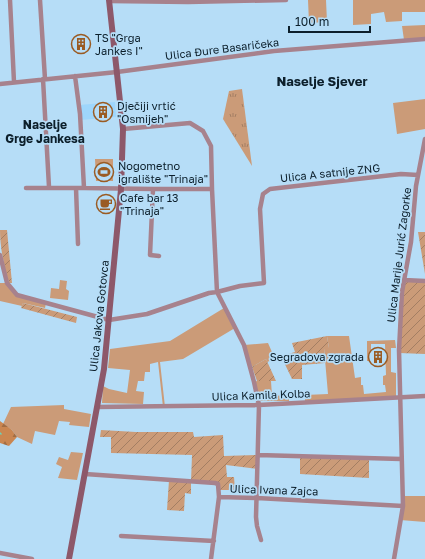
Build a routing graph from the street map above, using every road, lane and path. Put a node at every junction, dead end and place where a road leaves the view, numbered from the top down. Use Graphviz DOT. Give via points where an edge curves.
graph roads {
  1 [pos="10,0"];
  2 [pos="40,0"];
  3 [pos="286,0"];
  4 [pos="109,1"];
  5 [pos="425,39"];
  6 [pos="117,72"];
  7 [pos="75,76"];
  8 [pos="44,79"];
  9 [pos="14,82"];
  10 [pos="0,84"];
  11 [pos="123,129"];
  12 [pos="425,139"];
  13 [pos="418,175"];
  14 [pos="26,188"];
  15 [pos="49,188"];
  16 [pos="76,188"];
  17 [pos="84,188"];
  18 [pos="121,189"];
  19 [pos="153,189"];
  20 [pos="212,189"];
  21 [pos="78,244"];
  22 [pos="0,255"];
  23 [pos="159,256"];
  24 [pos="404,280"];
  25 [pos="425,281"];
  26 [pos="217,292"];
  27 [pos="109,320"];
  28 [pos="425,396"];
  29 [pos="399,398"];
  30 [pos="259,406"];
  31 [pos="97,407"];
  32 [pos="258,455"];
  33 [pos="401,459"];
  34 [pos="85,474"];
  35 [pos="219,497"];
  36 [pos="257,498"];
  37 [pos="403,506"];
  38 [pos="121,536"];
  39 [pos="260,540"];
  40 [pos="214,541"];
  41 [pos="1,553"];
  42 [pos="1,559"];
  43 [pos="32,559"];
  44 [pos="69,559"];
  45 [pos="212,559"];
  46 [pos="394,559"];
  1 -- 9 [label="street"];
  2 -- 8 [label="street"];
  3 -- 4 [label="street"];
  4 -- 6 [label="street, Ulica Jakova Gotovca"];
  5 -- 6 [label="street, Ulica Đure Basaričeka" via="274,51"];
  6 -- 7 [label="street, Ulica Đure Basaričeka"];
  6 -- 11 [label="street, Ulica Jakova Gotovca"];
  7 -- 8 [label="street, Ulica Đure Basaričeka"];
  7 -- 17 [label="street"];
  8 -- 9 [label="street, Ulica Đure Basaričeka"];
  8 -- 15 [label="street"];
  9 -- 10 [label="street, Ulica Đure Basaričeka"];
  11 -- 18 [label="street, Ulica Jakova Gotovca"];
  11 -- 20 [label="street" via="190,123 203,131 211,146"];
  12 -- 13 [label="street, Ulica Marije Jurić Zagorke"];
  13 -- 24 [label="street, Ulica Marije Jurić Zagorke"];
  13 -- 26 [label="street, Ulica A satnije ZNG" via="400,174 270,189 263,194 260,209 264,283"];
  14 -- 15 [label="street"];
  15 -- 16 [label="street"];
  16 -- 17 [label="street"];
  16 -- 21 [label="street"];
  17 -- 18 [label="street"];
  18 -- 19 [label="street"];
  18 -- 27 [label="street, Ulica Jakova Gotovca"];
  19 -- 20 [label="street"];
  19 -- 23 [label="street" via="150,255"];
  20 -- 26 [label="street"];
  22 -- 27 [label="street" via="7,283 17,295"];
  24 -- 25 [label="street"];
  24 -- 29 [label="street, Ulica Marije Jurić Zagorke" via="400,321"];
  26 -- 27 [label="street" via="147,314"];
  26 -- 30 [label="street" via="244,345"];
  27 -- 31 [label="street, Ulica Jakova Gotovca"];
  28 -- 29 [label="street, Ulica Kamila Kolba"];
  29 -- 30 [label="street, Ulica Kamila Kolba"];
  29 -- 33 [label="street, Ulica Marije Jurić Zagorke"];
  30 -- 31 [label="street, Ulica Kamila Kolba"];
  30 -- 32 [label="street"];
  31 -- 34 [label="street, Ulica Jakova Gotovca"];
  32 -- 33 [label="street"];
  32 -- 36 [label="street"];
  33 -- 37 [label="street, Ulica Marije Jurić Zagorke"];
  34 -- 35 [label="street, Ulica Ivana Zajca" via="215,483 218,484"];
  34 -- 44 [label="street, Ulica Jakova Gotovca"];
  35 -- 36 [label="street, Ulica Ivana Zajca"];
  35 -- 40 [label="street"];
  36 -- 37 [label="street, Ulica Ivana Zajca"];
  36 -- 39 [label="street"];
  37 -- 46 [label="street, Ulica Marije Jurić Zagorke"];
  38 -- 40 [label="street"];
  40 -- 45 [label="street"];
  41 -- 42 [label="street"];
  41 -- 43 [label="street"];
}
